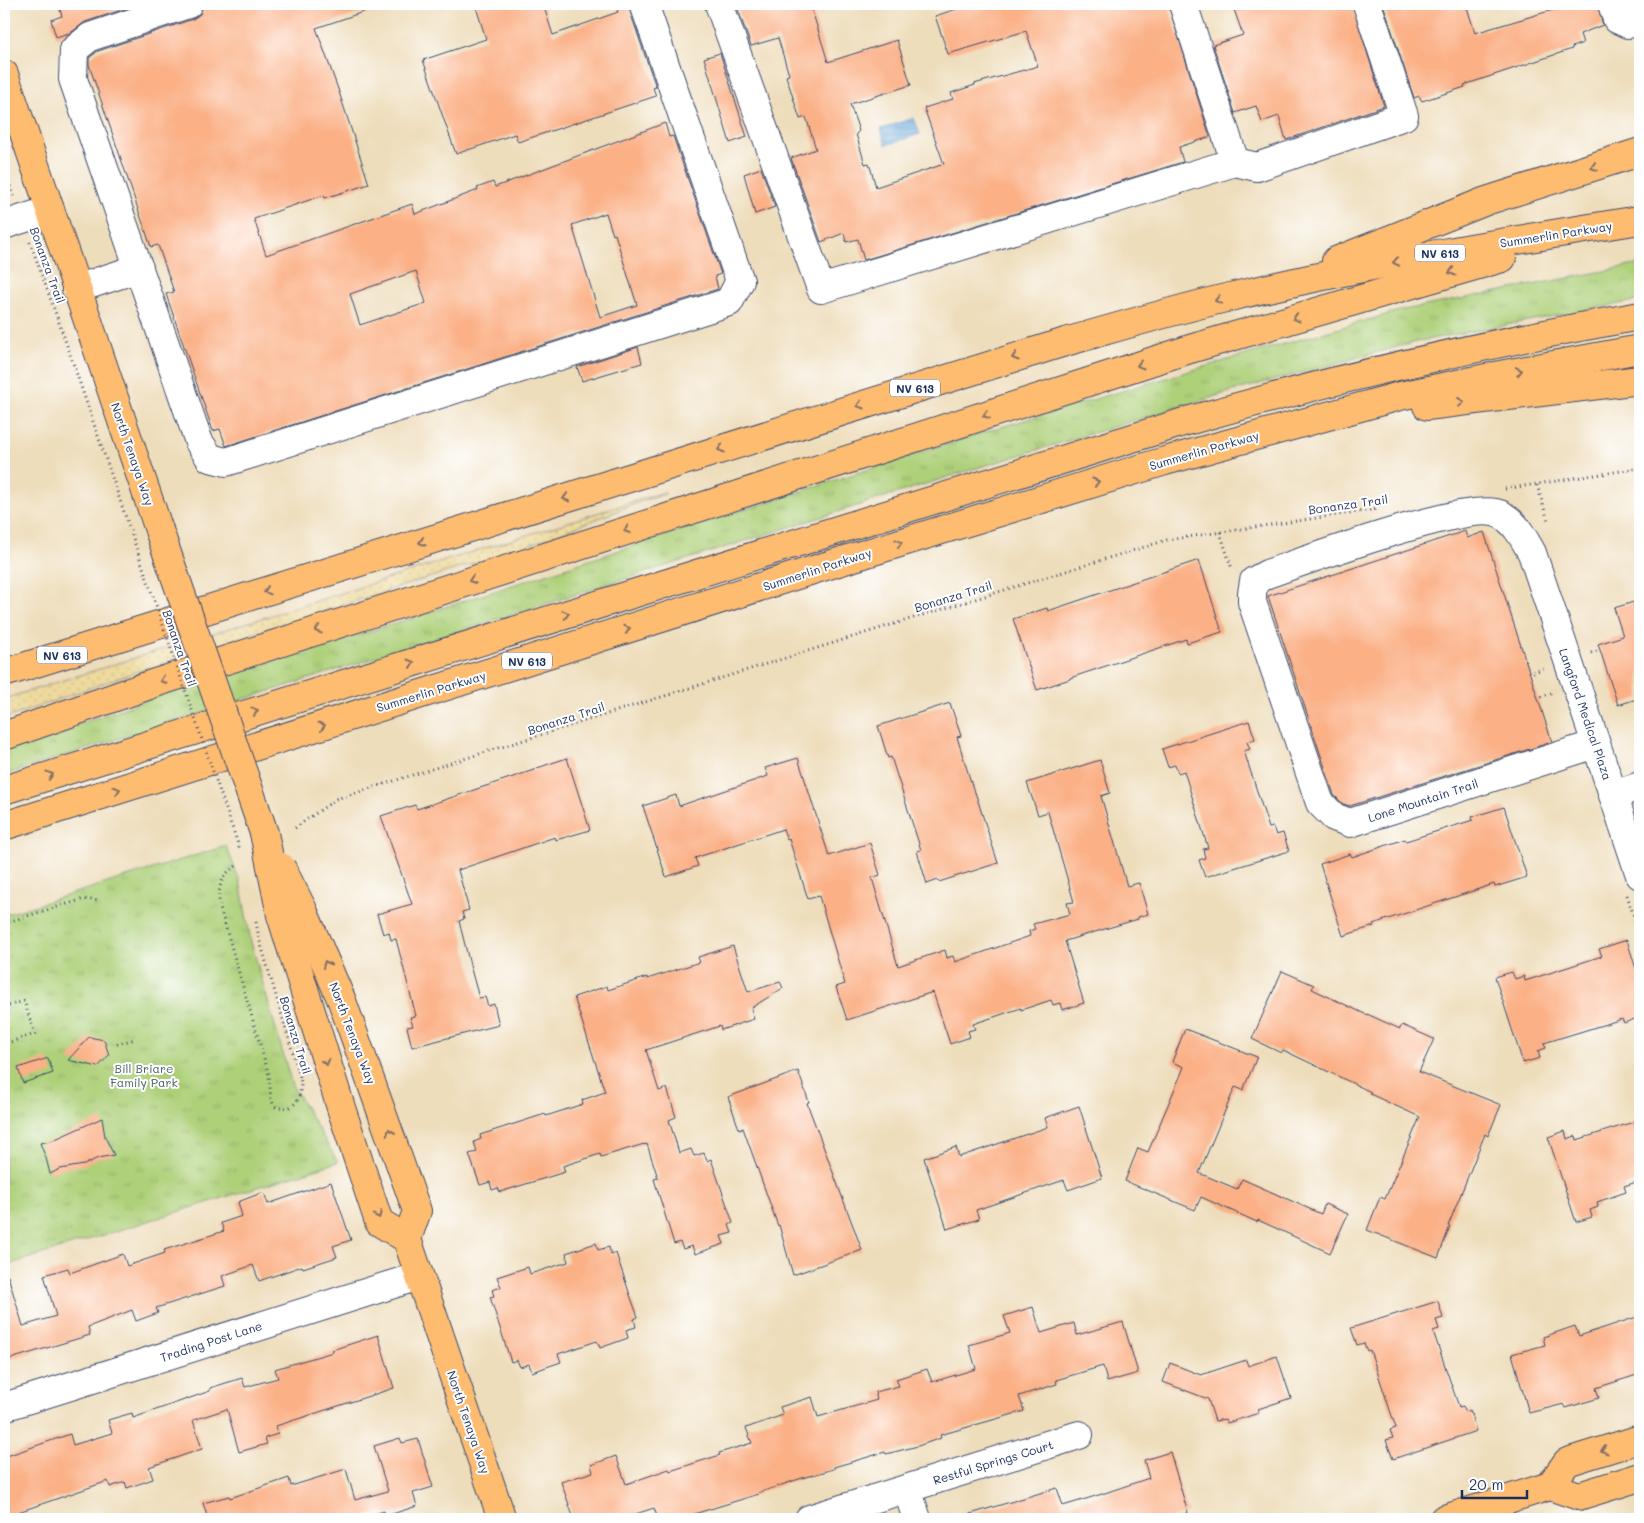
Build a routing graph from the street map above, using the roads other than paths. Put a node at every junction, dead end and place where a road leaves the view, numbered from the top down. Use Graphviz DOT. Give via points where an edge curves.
graph roads {
  1 [pos="188,4"];
  2 [pos="644,4"];
  3 [pos="719,4"];
  4 [pos="1183,4"];
  5 [pos="1367,4"];
  6 [pos="1612,4"];
  7 [pos="1640,20"];
  8 [pos="4,74"];
  9 [pos="1640,152"];
  10 [pos="1235,162"];
  11 [pos="50,210"];
  12 [pos="13,222"];
  13 [pos="1628,222"];
  14 [pos="139,268"];
  15 [pos="76,289"];
  16 [pos="1265,289"];
  17 [pos="1640,316"];
  18 [pos="1640,349"];
  19 [pos="1640,380"];
  20 [pos="1309,421"];
  21 [pos="121,637"];
  22 [pos="4,662"];
  23 [pos="4,673"];
  24 [pos="4,736"];
  25 [pos="1596,744"];
  26 [pos="1640,786"];
  27 [pos="4,790"];
  28 [pos="1613,795"];
  29 [pos="4,826"];
  30 [pos="1640,875"];
  31 [pos="280,914"];
  32 [pos="296,960"];
  33 [pos="377,1096"];
  34 [pos="342,1111"];
  35 [pos="418,1211"];
  36 [pos="406,1239"];
  37 [pos="419,1276"];
  38 [pos="4,1407"];
  39 [pos="1079,1435"];
  40 [pos="1640,1439"];
  41 [pos="1640,1477"];
  42 [pos="1550,1486"];
  43 [pos="907,1489"];
  44 [pos="502,1519"];
  45 [pos="809,1519"];
  46 [pos="917,1519"];
  47 [pos="1444,1519"];
  1 -- 14 [label="street" via="90,37 74,50 73,79"];
  2 -- 14 [label="street" via="740,280 729,302 226,462 210,458 199,442"];
  3 -- 10 [label="street" via="821,289"];
  4 -- 10 [label="street"];
  5 -- 10 [label="street" via="1404,116 1256,166"];
  6 -- 7 [label="street" via="1618,20 1628,24"];
  8 -- 11 [label="main road, North Tenaya Way"];
  9 -- 16 [label="main road, one-way" via="1486,201"];
  11 -- 12 [label="street"];
  11 -- 15 [label="main road, North Tenaya Way"];
  13 -- 16 [label="main road, Summerlin Parkway / NV 613, one-way" via="1429,255"];
  13 -- 24 [label="main road, one-way" via="1128,369 167,679"];
  14 -- 15 [label="street"];
  15 -- 31 [label="main road, North Tenaya Way, bridge" via="264,832"];
  16 -- 21 [label="main road, Summerlin Parkway / NV 613, one-way" via="1062,342"];
  27 -- 17 [label="main road, one-way" via="1196,418 1381,369"];
  20 -- 18 [label="main road, Summerlin Parkway / NV 613, one-way" via="1436,388"];
  20 -- 19 [label="main road, one-way"];
  29 -- 20 [label="main road, Summerlin Parkway / NV 613, one-way" via="885,548"];
  21 -- 22 [label="main road"];
  21 -- 23 [label="main road, Summerlin Parkway / NV 613"];
  25 -- 25 [label="street, Langford Medical Plaza" via="1532,553 1518,529 1500,514 1474,513 1413,525 1254,581 1252,602 1320,804 1334,816 1350,823"];
  25 -- 28 [label="street, Langford Medical Plaza"];
  26 -- 28 [label="street"];
  28 -- 30 [label="street, Langford Medical Plaza"];
  31 -- 32 [label="main road, North Tenaya Way"];
  33 -- 31 [label="main road, North Tenaya Way, one-way" via="342,1001"];
  32 -- 33 [label="main road" via="325,1004 354,1086 368,1098"];
  32 -- 34 [label="main road, North Tenaya Way, one-way"];
  35 -- 33 [label="main road, North Tenaya Way, one-way"];
  34 -- 35 [label="main road" via="351,1110 368,1126 379,1158"];
  34 -- 36 [label="main road, North Tenaya Way, one-way" via="380,1222"];
  35 -- 36 [label="main road"];
  36 -- 37 [label="main road, North Tenaya Way"];
  37 -- 38 [label="street, Trading Post Lane"];
  37 -- 44 [label="main road, North Tenaya Way"];
  39 -- 43 [label="street, Restful Springs Court"];
  40 -- 42 [label="main road, one-way" via="1567,1462"];
  41 -- 42 [label="main road" via="1579,1496"];
  42 -- 47 [label="main road"];
  43 -- 45 [label="street, Restful Springs Court"];
  43 -- 46 [label="street"];
}
